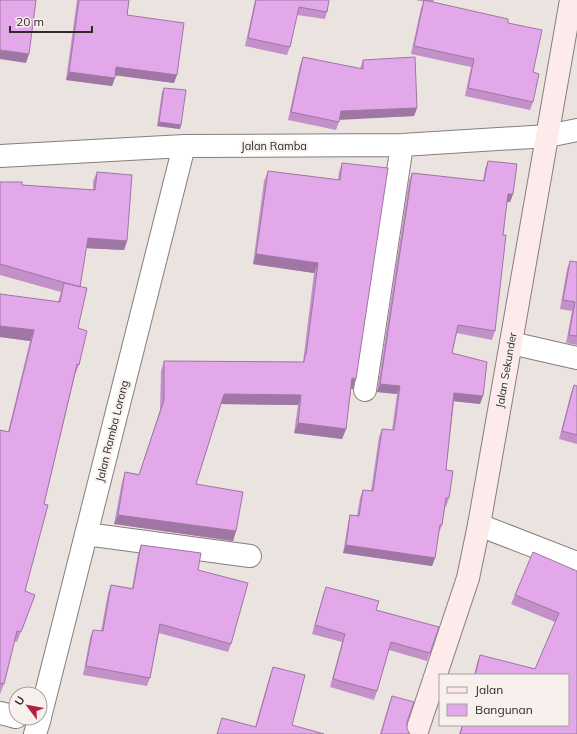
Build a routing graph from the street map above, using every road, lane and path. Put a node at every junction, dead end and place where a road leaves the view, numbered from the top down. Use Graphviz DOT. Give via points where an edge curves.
graph roads {
  1 [pos="571,0"];
  2 [pos="577,130"];
  3 [pos="548,136"];
  4 [pos="402,145"];
  5 [pos="184,146"];
  6 [pos="0,156"];
  7 [pos="511,343"];
  8 [pos="577,358"];
  9 [pos="365,390"];
  10 [pos="479,525"];
  11 [pos="86,534"];
  12 [pos="250,556"];
  13 [pos="577,563"];
  14 [pos="45,686"];
  15 [pos="416,734"];
  1 -- 3 [label="street, Jalan Sekunder"];
  2 -- 3 [label="street, Jalan Ramba"];
  3 -- 4 [label="street, Jalan Ramba"];
  3 -- 7 [label="street, Jalan Sekunder"];
  4 -- 5 [label="street, Jalan Ramba"];
  4 -- 9 [label="street"];
  5 -- 6 [label="street, Jalan Ramba"];
  5 -- 11 [label="street, Jalan Ramba Lorong"];
  7 -- 8 [label="street"];
  7 -- 10 [label="street, Jalan Sekunder"];
  10 -- 13 [label="street"];
  10 -- 15 [label="street, Jalan Sekunder" via="468,578"];
  11 -- 12 [label="street"];
  11 -- 14 [label="street, Jalan Ramba Lorong"];
}
